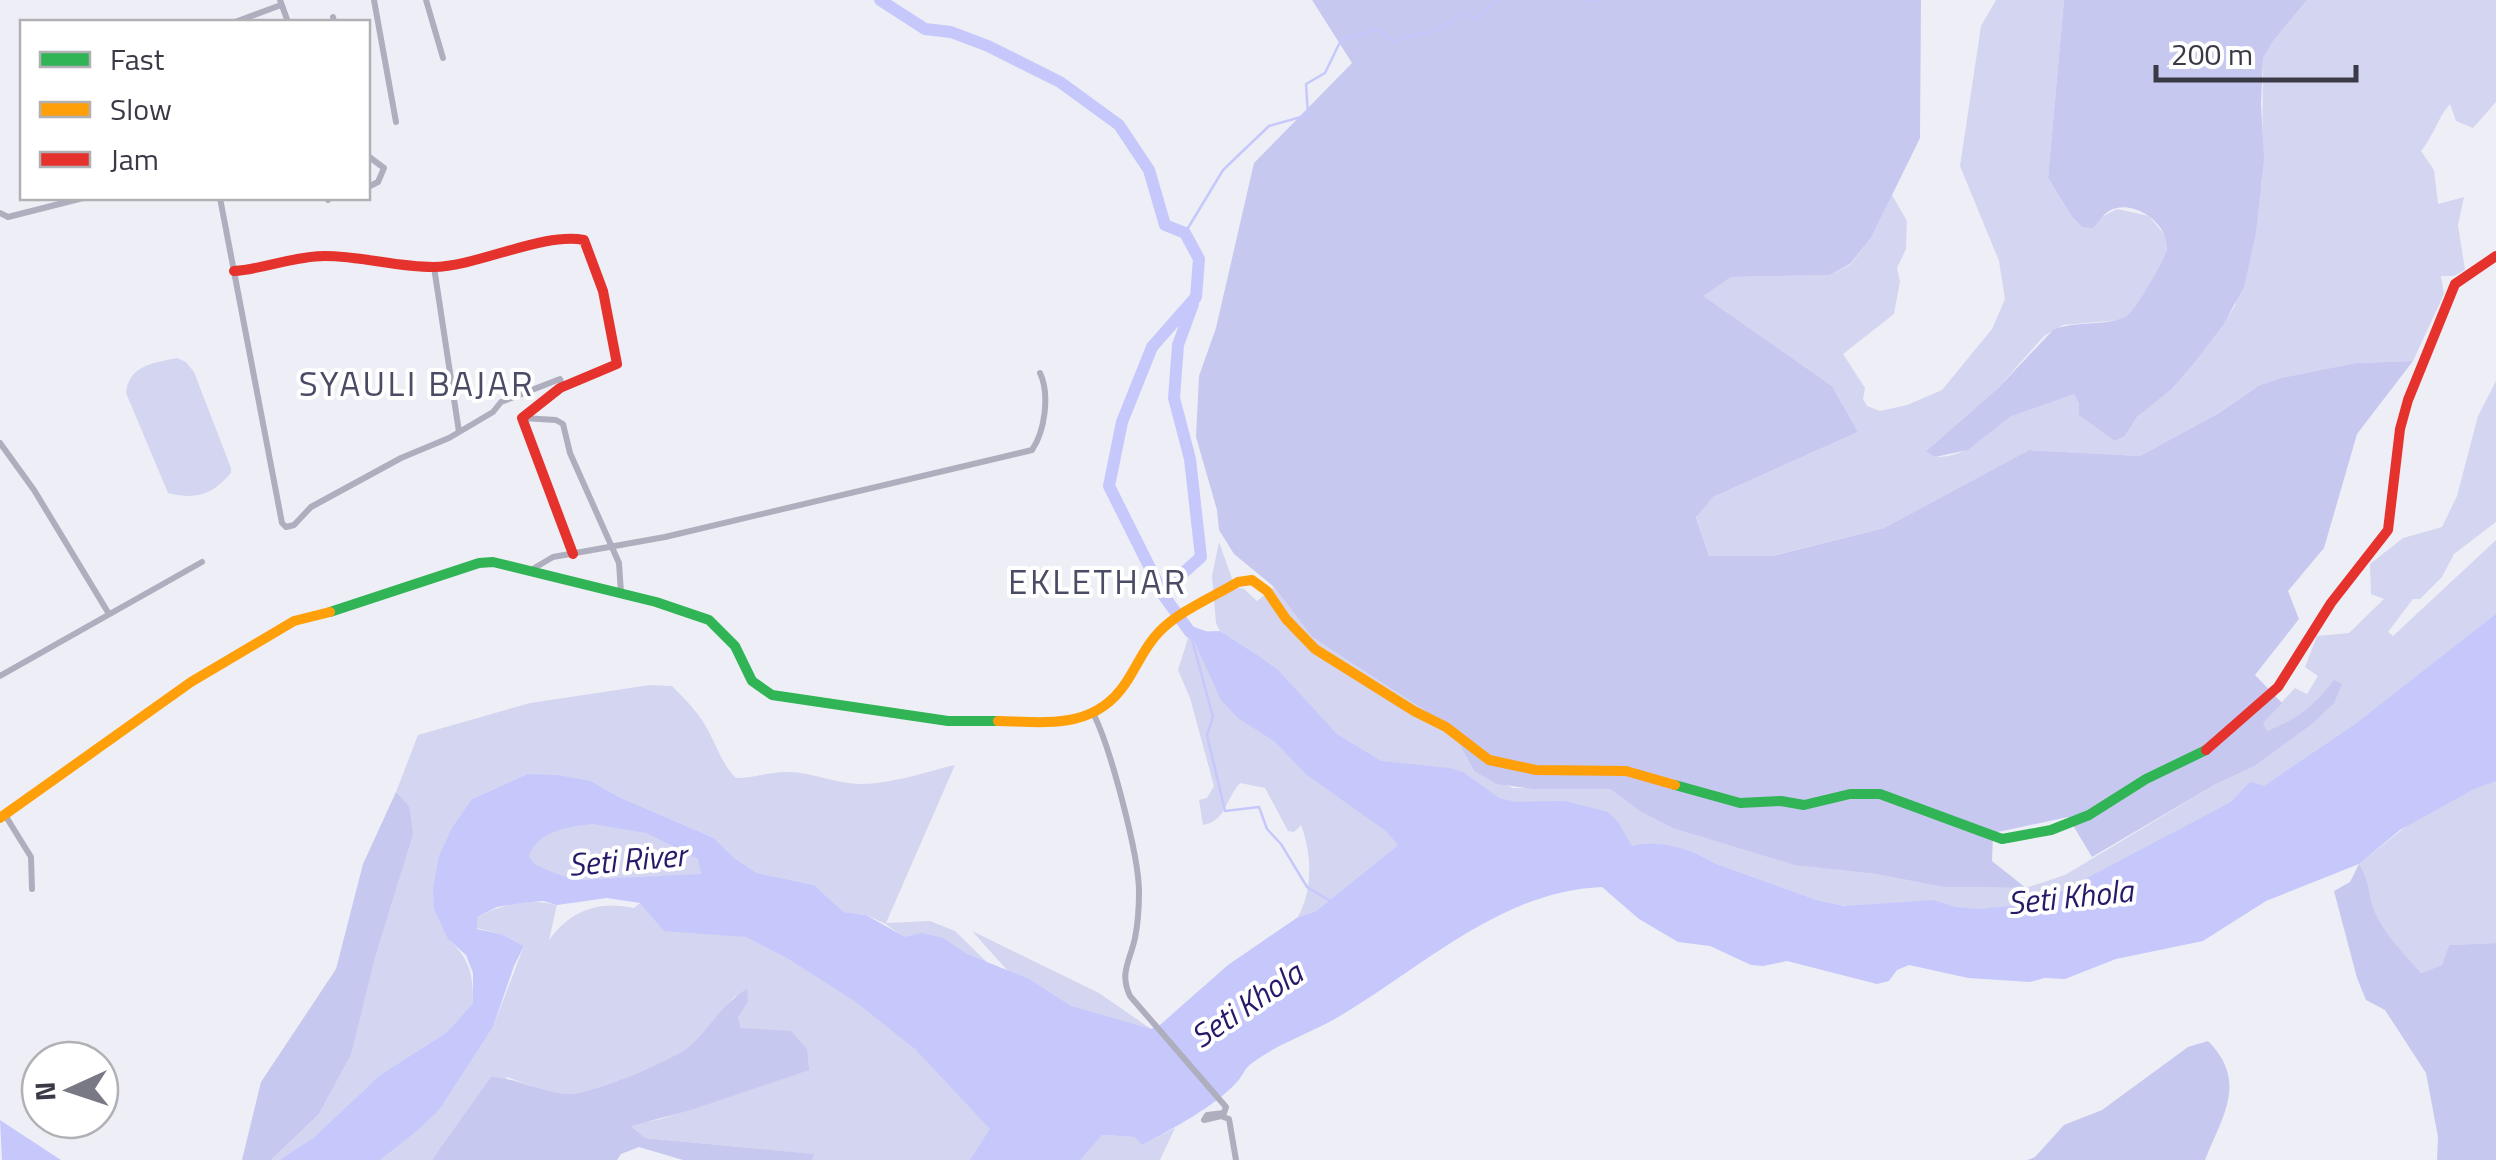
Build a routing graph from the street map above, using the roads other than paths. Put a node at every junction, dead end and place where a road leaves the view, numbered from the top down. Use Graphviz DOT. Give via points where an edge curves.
graph roads {
  1 [pos="374,0"];
  2 [pos="426,0"];
  3 [pos="280,2"];
  4 [pos="240,20"];
  5 [pos="442,58"];
  6 [pos="396,122"];
  7 [pos="370,158"];
  8 [pos="370,186"];
  9 [pos="75,200"];
  10 [pos="220,200"];
  11 [pos="0,213"];
  12 [pos="2496,256"];
  13 [pos="434,267"];
  14 [pos="234,271"];
  15 [pos="1040,373"];
  16 [pos="563,388"];
  17 [pos="522,418"];
  18 [pos="459,432"];
  19 [pos="0,443"];
  20 [pos="613,546"];
  21 [pos="572,554"];
  22 [pos="202,562"];
  23 [pos="531,570"];
  24 [pos="621,594"];
  25 [pos="109,614"];
  26 [pos="0,676"];
  27 [pos="1093,714"];
  28 [pos="2,817"];
  29 [pos="32,889"];
  30 [pos="1236,1160"];
  1 -- 6 [label="street"];
  2 -- 5 [label="street"];
  3 -- 4 [label="street"];
  7 -- 8 [label="street" via="384,168"];
  9 -- 11 [label="street" via="8,217"];
  10 -- 14 [label="street"];
  12 -- 27 [label="main road" via="2455,284 2408,400 2388,530 2312,629 2278,687 2210,748 2052,830 2002,839 1880,794 1804,805 1740,803 1626,772 1536,770 1489,760 1315,648 1252,580 1162,628 1123,688"];
  13 -- 14 [label="main road" via="326,256"];
  13 -- 16 [label="main road" via="568,237 584,240 603,290 617,364"];
  13 -- 18 [label="street"];
  14 -- 18 [label="street" via="286,527 311,507"];
  15 -- 20 [label="street" via="1046,397 1032,450"];
  16 -- 17 [label="main road"];
  16 -- 18 [label="street" via="560,379 502,402"];
  17 -- 20 [label="street" via="563,424"];
  17 -- 21 [label="main road"];
  19 -- 25 [label="street"];
  20 -- 21 [label="street"];
  20 -- 24 [label="street"];
  21 -- 23 [label="street"];
  22 -- 25 [label="street"];
  23 -- 24 [label="main road"];
  23 -- 28 [label="main road" via="479,563 294,621 191,682"];
  24 -- 27 [label="main road" via="709,620 735,646 752,681 772,695 979,723 1074,722"];
  25 -- 26 [label="street"];
  27 -- 30 [label="street" via="1139,886 1123,976 1130,996 1226,1111 1204,1120 1229,1120"];
  28 -- 29 [label="street" via="31,857"];
}
